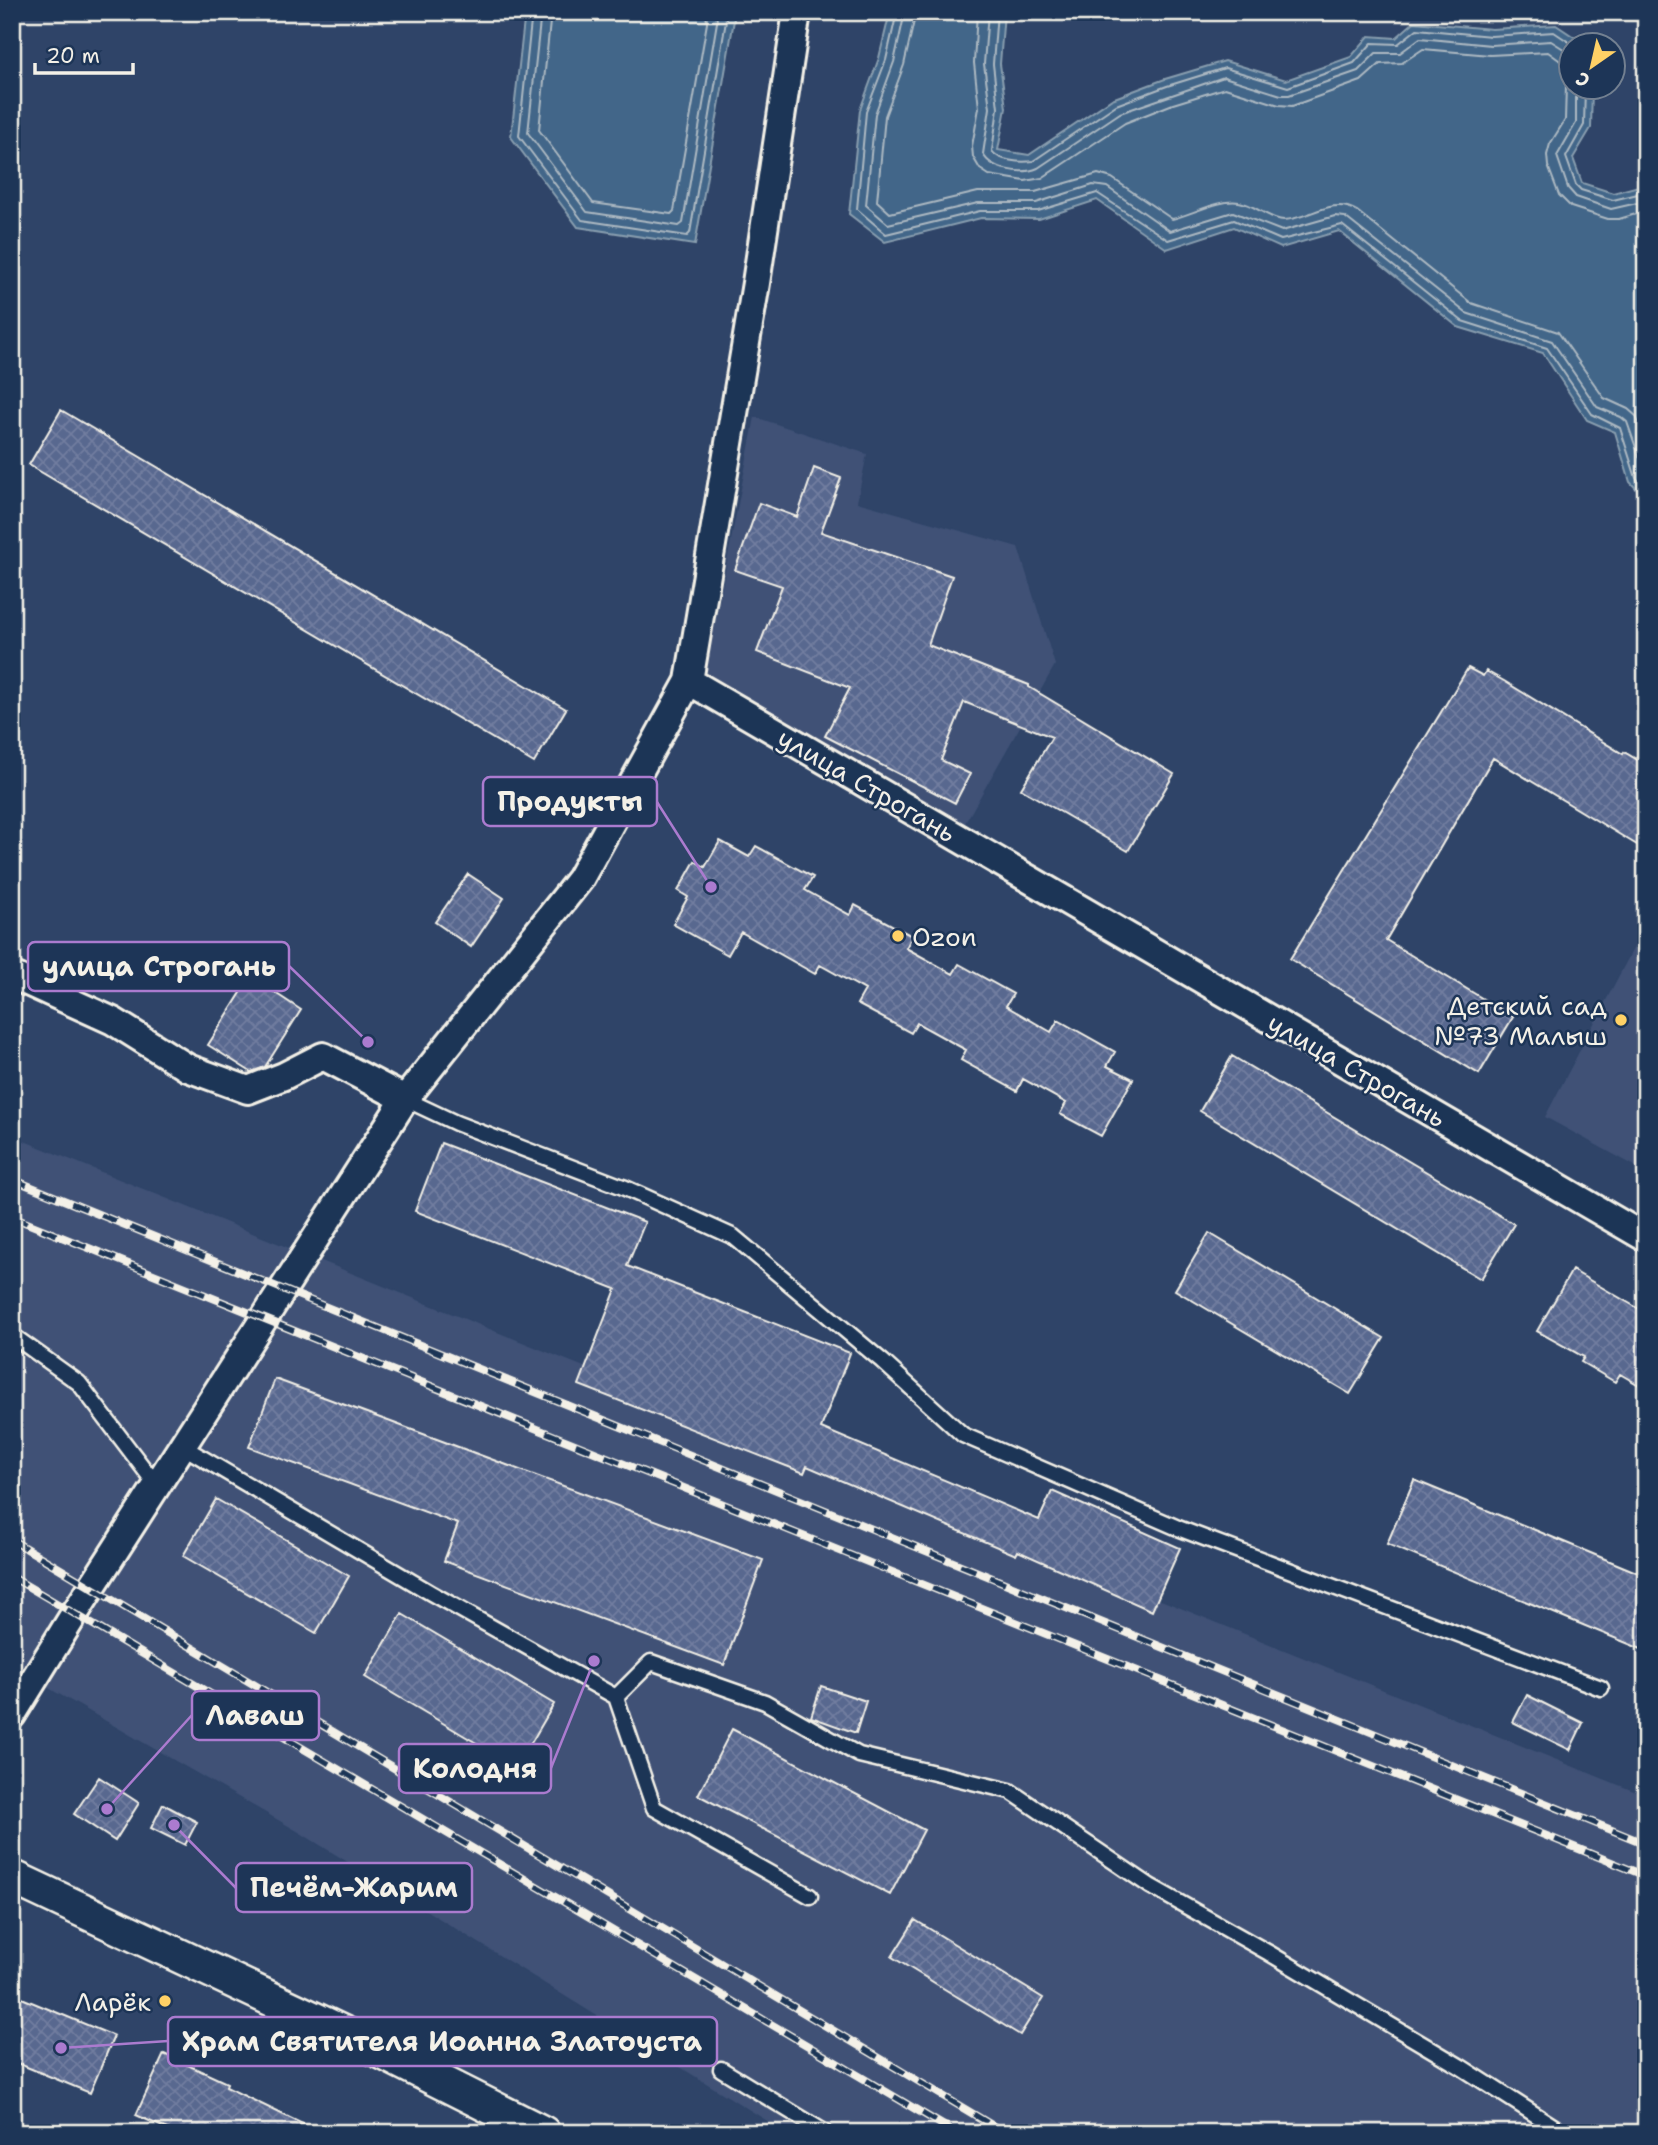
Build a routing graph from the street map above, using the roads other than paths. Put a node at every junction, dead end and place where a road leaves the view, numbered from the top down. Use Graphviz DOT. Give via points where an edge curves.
graph roads {
  1 [pos="797,12"];
  2 [pos="689,681"];
  3 [pos="12,975"];
  4 [pos="405,1099"];
  5 [pos="1646,1238"];
  6 [pos="12,1335"];
  7 [pos="182,1446"];
  8 [pos="157,1486"];
  9 [pos="1601,1688"];
  10 [pos="616,1697"];
  11 [pos="12,1715"];
  12 [pos="12,1877"];
  13 [pos="810,1896"];
  14 [pos="721,2069"];
  15 [pos="542,2133"];
  16 [pos="827,2133"];
  17 [pos="1564,2133"];
  1 -- 2 [label="street"];
  2 -- 4 [label="street" via="580,879"];
  2 -- 5 [label="street, улица Строгань"];
  3 -- 4 [label="street" via="113,1021 188,1068 248,1090 323,1056"];
  4 -- 7 [label="street"];
  4 -- 9 [label="lane" via="734,1237 963,1435 1178,1528"];
  6 -- 8 [label="lane" via="79,1383"];
  7 -- 8 [label="street"];
  7 -- 10 [label="lane"];
  8 -- 11 [label="street"];
  10 -- 13 [label="lane" via="654,1808"];
  10 -- 17 [label="lane" via="651,1661 765,1702 859,1755 1010,1791 1150,1886 1389,2024"];
  12 -- 15 [label="street" via="352,2037"];
  14 -- 16 [label="lane"];
}
